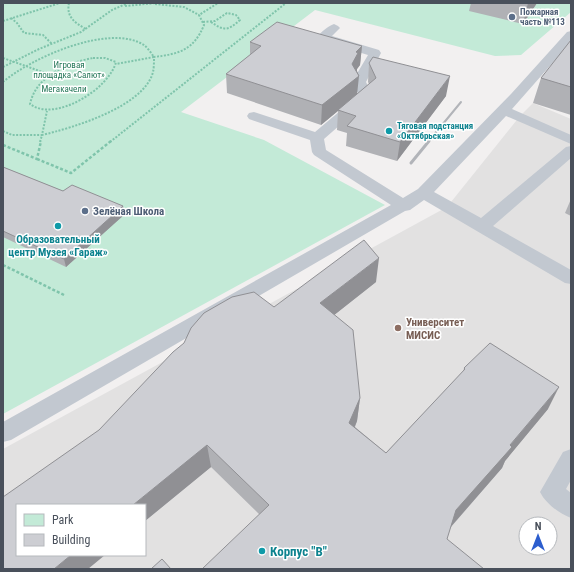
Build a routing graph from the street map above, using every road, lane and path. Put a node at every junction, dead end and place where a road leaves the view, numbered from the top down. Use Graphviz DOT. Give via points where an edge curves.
graph roads {
  1 [pos="60,3"];
  2 [pos="69,3"];
  3 [pos="128,3"];
  4 [pos="161,3"];
  5 [pos="218,3"];
  6 [pos="286,3"];
  7 [pos="155,4"];
  8 [pos="124,6"];
  9 [pos="199,15"];
  10 [pos="11,18"];
  11 [pos="3,21"];
  12 [pos="202,22"];
  13 [pos="211,22"];
  14 [pos="334,28"];
  15 [pos="87,29"];
  16 [pos="571,35"];
  17 [pos="52,44"];
  18 [pos="154,57"];
  19 [pos="3,58"];
  20 [pos="14,61"];
  21 [pos="116,64"];
  22 [pos="25,66"];
  23 [pos="3,68"];
  24 [pos="51,75"];
  25 [pos="3,82"];
  26 [pos="47,110"];
  27 [pos="504,110"];
  28 [pos="254,116"];
  29 [pos="3,131"];
  30 [pos="42,135"];
  31 [pos="317,138"];
  32 [pos="571,140"];
  33 [pos="3,145"];
  34 [pos="571,150"];
  35 [pos="37,159"];
  36 [pos="424,193"];
  37 [pos="404,206"];
  38 [pos="481,227"];
  39 [pos="3,265"];
  40 [pos="571,278"];
  41 [pos="64,296"];
  42 [pos="3,432"];
  43 [pos="571,459"];
  44 [pos="571,507"];
  1 -- 10 [label="path"];
  2 -- 15 [label="path" via="67,11 70,18 75,24"];
  3 -- 8 [label="path"];
  4 -- 7 [label="path"];
  5 -- 9 [label="path"];
  6 -- 35 [label="path" via="71,173"];
  7 -- 8 [label="path"];
  7 -- 9 [label="path" via="187,9"];
  8 -- 15 [label="path" via="112,10"];
  9 -- 12 [label="path"];
  10 -- 11 [label="path"];
  10 -- 17 [label="path" via="24,33 43,35"];
  12 -- 13 [label="path"];
  12 -- 18 [label="path" via="204,25 200,37 193,44 175,54"];
  13 -- 13 [label="path" via="227,13 236,15 240,20 226,29 221,29"];
  14 -- 31 [label="lane" via="323,37 375,54 359,82 366,96"];
  15 -- 17 [label="path"];
  16 -- 27 [label="lane"];
  17 -- 20 [label="path"];
  18 -- 21 [label="path"];
  18 -- 22 [label="path" via="145,46 136,43 99,40 55,51"];
  18 -- 30 [label="path" via="155,63 150,79 121,106 88,123"];
  19 -- 20 [label="path"];
  20 -- 22 [label="path"];
  20 -- 23 [label="path"];
  21 -- 24 [label="path" via="105,58 82,59"];
  21 -- 26 [label="path" via="107,79 88,95 68,105"];
  22 -- 24 [label="path"];
  22 -- 25 [label="path"];
  24 -- 26 [label="path" via="35,89 30,100 30,104 35,108"];
  26 -- 30 [label="path"];
  27 -- 32 [label="lane"];
  27 -- 36 [label="lane"];
  28 -- 31 [label="lane"];
  29 -- 30 [label="path" via="12,135"];
  30 -- 35 [label="path"];
  31 -- 37 [label="lane" via="319,152"];
  33 -- 35 [label="path"];
  34 -- 38 [label="lane"];
  36 -- 37 [label="lane"];
  36 -- 38 [label="lane"];
  37 -- 42 [label="lane"];
  38 -- 40 [label="lane"];
  39 -- 41 [label="path"];
  43 -- 44 [label="lane" via="552,492"];
}
